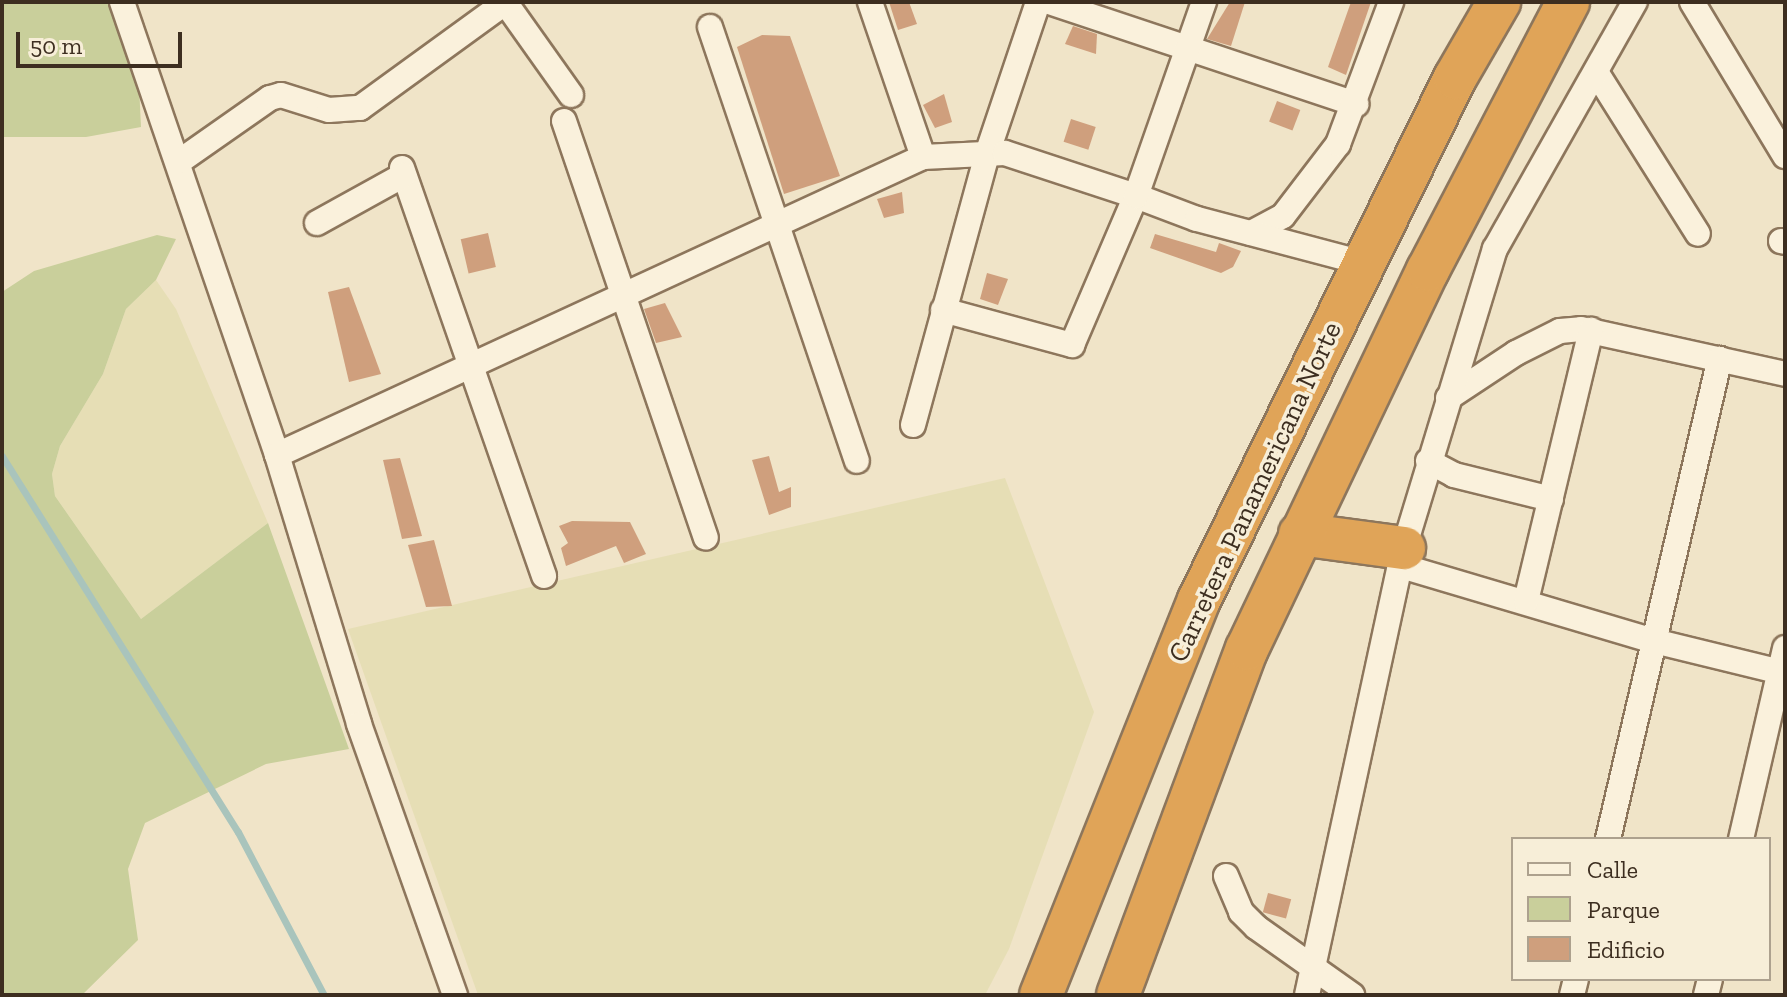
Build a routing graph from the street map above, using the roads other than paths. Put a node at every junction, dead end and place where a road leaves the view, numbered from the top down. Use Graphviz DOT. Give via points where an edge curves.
graph roads {
  1 [pos="122,2"];
  2 [pos="505,2"];
  3 [pos="870,2"];
  4 [pos="1038,2"];
  5 [pos="1049,2"];
  6 [pos="1204,2"];
  7 [pos="1391,2"];
  8 [pos="1499,2"];
  9 [pos="1568,2"];
  10 [pos="1635,2"];
  11 [pos="1692,2"];
  12 [pos="710,27"];
  13 [pos="1187,49"];
  14 [pos="1596,72"];
  15 [pos="571,95"];
  16 [pos="1356,104"];
  17 [pos="564,121"];
  18 [pos="988,151"];
  19 [pos="1785,156"];
  20 [pos="923,157"];
  21 [pos="180,161"];
  22 [pos="1136,196"];
  23 [pos="317,223"];
  24 [pos="777,225"];
  25 [pos="1251,233"];
  26 [pos="1698,234"];
  27 [pos="1364,263"];
  28 [pos="624,297"];
  29 [pos="943,310"];
  30 [pos="1591,330"];
  31 [pos="1720,359"];
  32 [pos="471,364"];
  33 [pos="1785,374"];
  34 [pos="1448,398"];
  35 [pos="913,425"];
  36 [pos="277,455"];
  37 [pos="857,461"];
  38 [pos="1428,461"];
  39 [pos="1551,499"];
  40 [pos="1300,534"];
  41 [pos="706,537"];
  42 [pos="1402,557"];
  43 [pos="544,576"];
  44 [pos="1526,601"];
  45 [pos="1654,641"];
  46 [pos="1783,664"];
  47 [pos="1608,837"];
  48 [pos="1741,837"];
  49 [pos="1226,876"];
  50 [pos="1313,965"];
  51 [pos="455,995"];
  52 [pos="1041,995"];
  53 [pos="1118,995"];
  54 [pos="1307,995"];
  55 [pos="1352,995"];
  1 -- 21 [label="street"];
  2 -- 15 [label="street"];
  2 -- 21 [label="street" via="360,108 329,110 281,95 270,98"];
  3 -- 20 [label="street"];
  4 -- 18 [label="street"];
  5 -- 13 [label="street"];
  6 -- 13 [label="street"];
  7 -- 16 [label="street"];
  8 -- 27 [label="highway, Carretera Panamericana Norte"];
  9 -- 40 [label="highway, Carretera Panamericana Norte"];
  10 -- 14 [label="street"];
  11 -- 19 [label="street"];
  12 -- 24 [label="street"];
  13 -- 16 [label="street"];
  13 -- 22 [label="street"];
  14 -- 26 [label="street"];
  14 -- 34 [label="street" via="1495,249"];
  16 -- 25 [label="street" via="1310,186 1283,216"];
  17 -- 28 [label="street"];
  18 -- 20 [label="street"];
  18 -- 22 [label="street"];
  18 -- 29 [label="street"];
  20 -- 24 [label="street"];
  21 -- 36 [label="street"];
  22 -- 25 [label="street"];
  22 -- 29 [label="street" via="1072,345"];
  23 -- 32 [label="street" via="403,172"];
  24 -- 28 [label="street"];
  24 -- 37 [label="street"];
  25 -- 27 [label="street"];
  27 -- 52 [label="highway, Carretera Panamericana Norte" via="1199,600"];
  28 -- 32 [label="street"];
  28 -- 41 [label="street"];
  29 -- 35 [label="street"];
  30 -- 31 [label="street"];
  30 -- 34 [label="street" via="1560,331"];
  30 -- 39 [label="street"];
  31 -- 33 [label="street"];
  31 -- 45 [label="street"];
  32 -- 36 [label="street"];
  32 -- 43 [label="street"];
  34 -- 38 [label="street"];
  36 -- 51 [label="street" via="359,724"];
  38 -- 39 [label="street" via="1454,475"];
  38 -- 42 [label="street"];
  39 -- 44 [label="street"];
  40 -- 42 [label="highway"];
  40 -- 53 [label="highway, Carretera Panamericana Norte" via="1247,649"];
  42 -- 44 [label="street"];
  42 -- 50 [label="street"];
  44 -- 45 [label="street"];
  45 -- 46 [label="street"];
  45 -- 47 [label="street"];
  46 -- 48 [label="street"];
  49 -- 50 [label="street" via="1248,919"];
  50 -- 54 [label="street"];
  50 -- 55 [label="street"];
}
